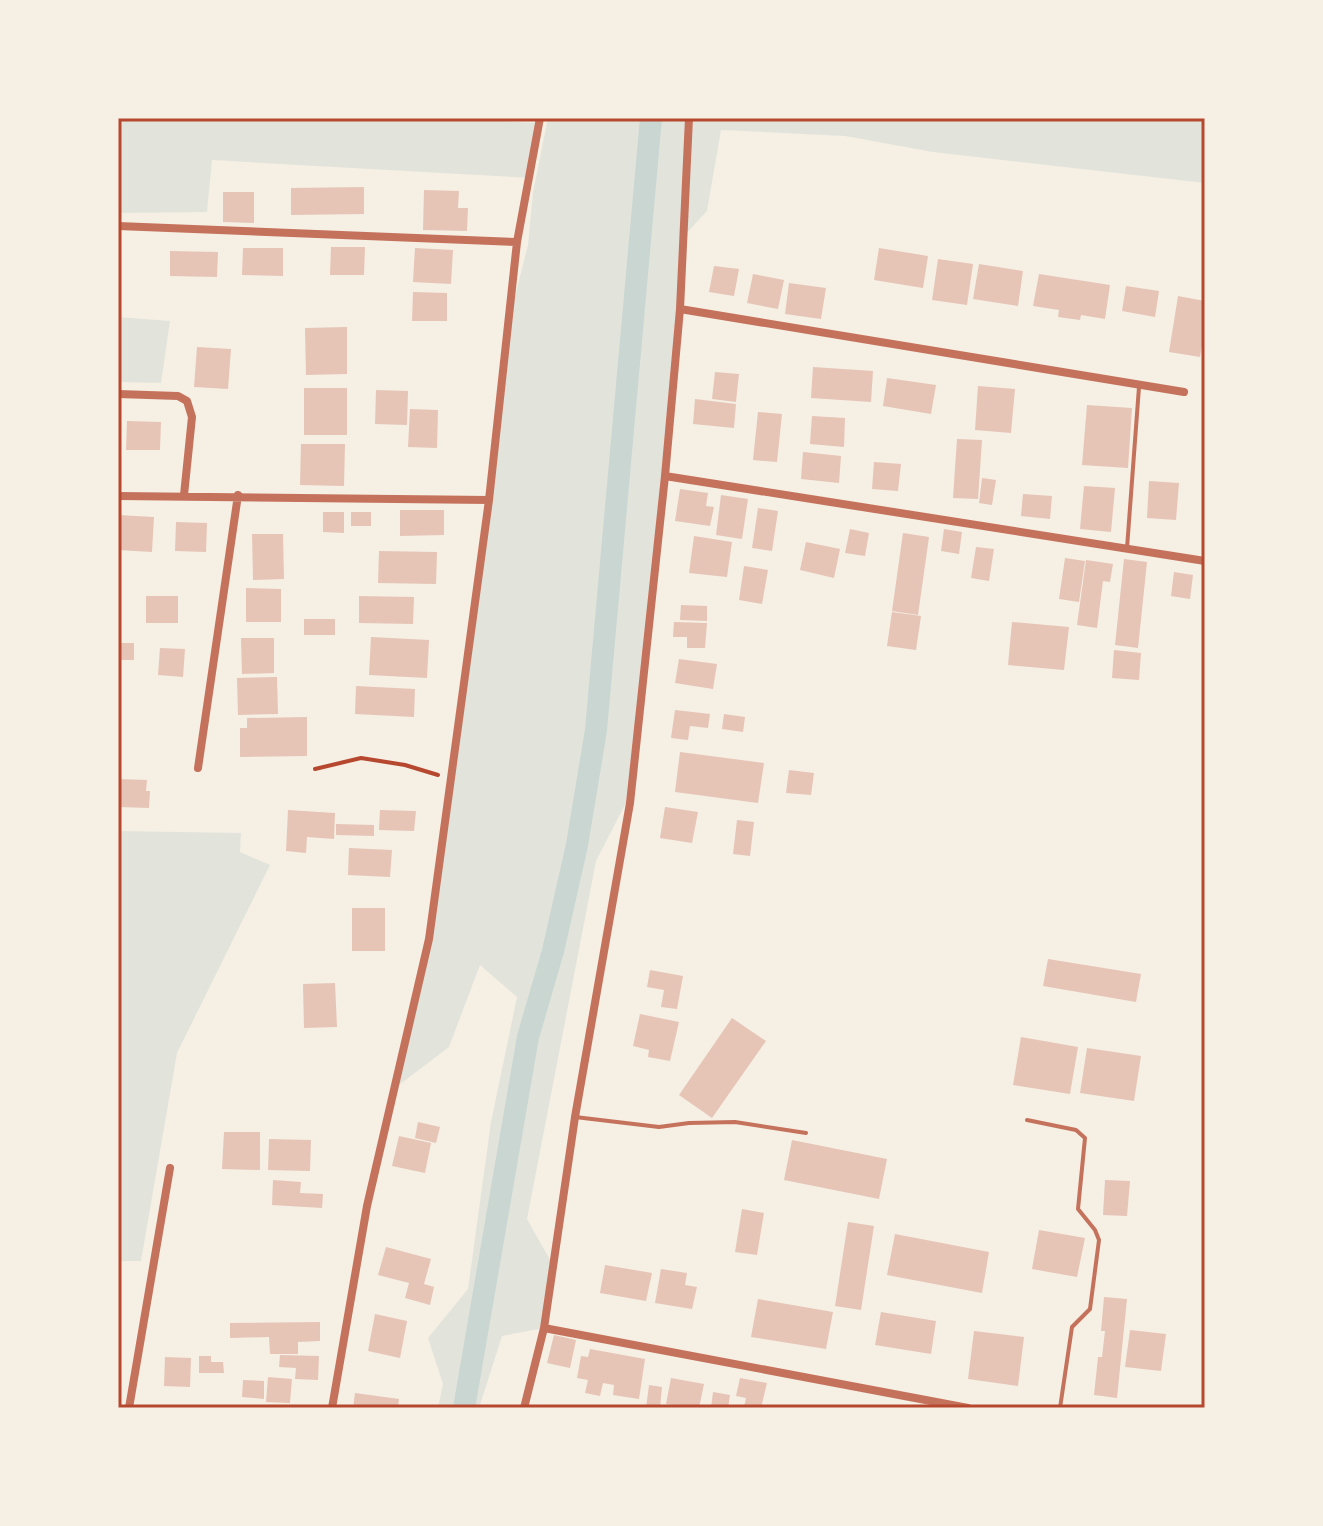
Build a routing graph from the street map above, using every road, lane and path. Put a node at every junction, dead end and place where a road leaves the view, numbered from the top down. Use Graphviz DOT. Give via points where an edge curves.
graph roads {
  1 [pos="540,118"];
  2 [pos="689,118"];
  3 [pos="118,226"];
  4 [pos="517,242"];
  5 [pos="680,309"];
  6 [pos="1139,385"];
  7 [pos="1184,392"];
  8 [pos="118,394"];
  9 [pos="665,476"];
  10 [pos="184,495"];
  11 [pos="238,495"];
  12 [pos="118,496"];
  13 [pos="489,500"];
  14 [pos="1127,548"];
  15 [pos="1205,561"];
  16 [pos="198,768"];
  17 [pos="315,769"];
  18 [pos="451,780"];
  19 [pos="575,1117"];
  20 [pos="1027,1120"];
  21 [pos="806,1133"];
  22 [pos="170,1168"];
  23 [pos="544,1328"];
  24 [pos="129,1408"];
  25 [pos="332,1408"];
  26 [pos="524,1408"];
  27 [pos="968,1408"];
  28 [pos="1060,1408"];
  1 -- 4 [label="street"];
  2 -- 5 [label="street"];
  3 -- 4 [label="street"];
  4 -- 13 [label="street"];
  5 -- 6 [label="street"];
  5 -- 9 [label="street"];
  6 -- 7 [label="street"];
  6 -- 14 [label="lane"];
  8 -- 10 [label="street" via="178,396 187,401 192,417"];
  9 -- 14 [label="street"];
  9 -- 19 [label="street" via="630,803"];
  10 -- 11 [label="street"];
  10 -- 12 [label="street"];
  11 -- 13 [label="street"];
  11 -- 16 [label="street"];
  13 -- 18 [label="street"];
  14 -- 15 [label="street"];
  17 -- 18 [label="path" via="361,758"];
  18 -- 25 [label="street" via="429,939 367,1206"];
  19 -- 21 [label="lane" via="659,1127 735,1122"];
  19 -- 23 [label="street"];
  20 -- 28 [label="lane" via="1076,1130 1085,1138 1078,1209 1099,1240 1090,1309 1070,1335"];
  22 -- 24 [label="street"];
  23 -- 26 [label="street"];
  23 -- 27 [label="street"];
}
